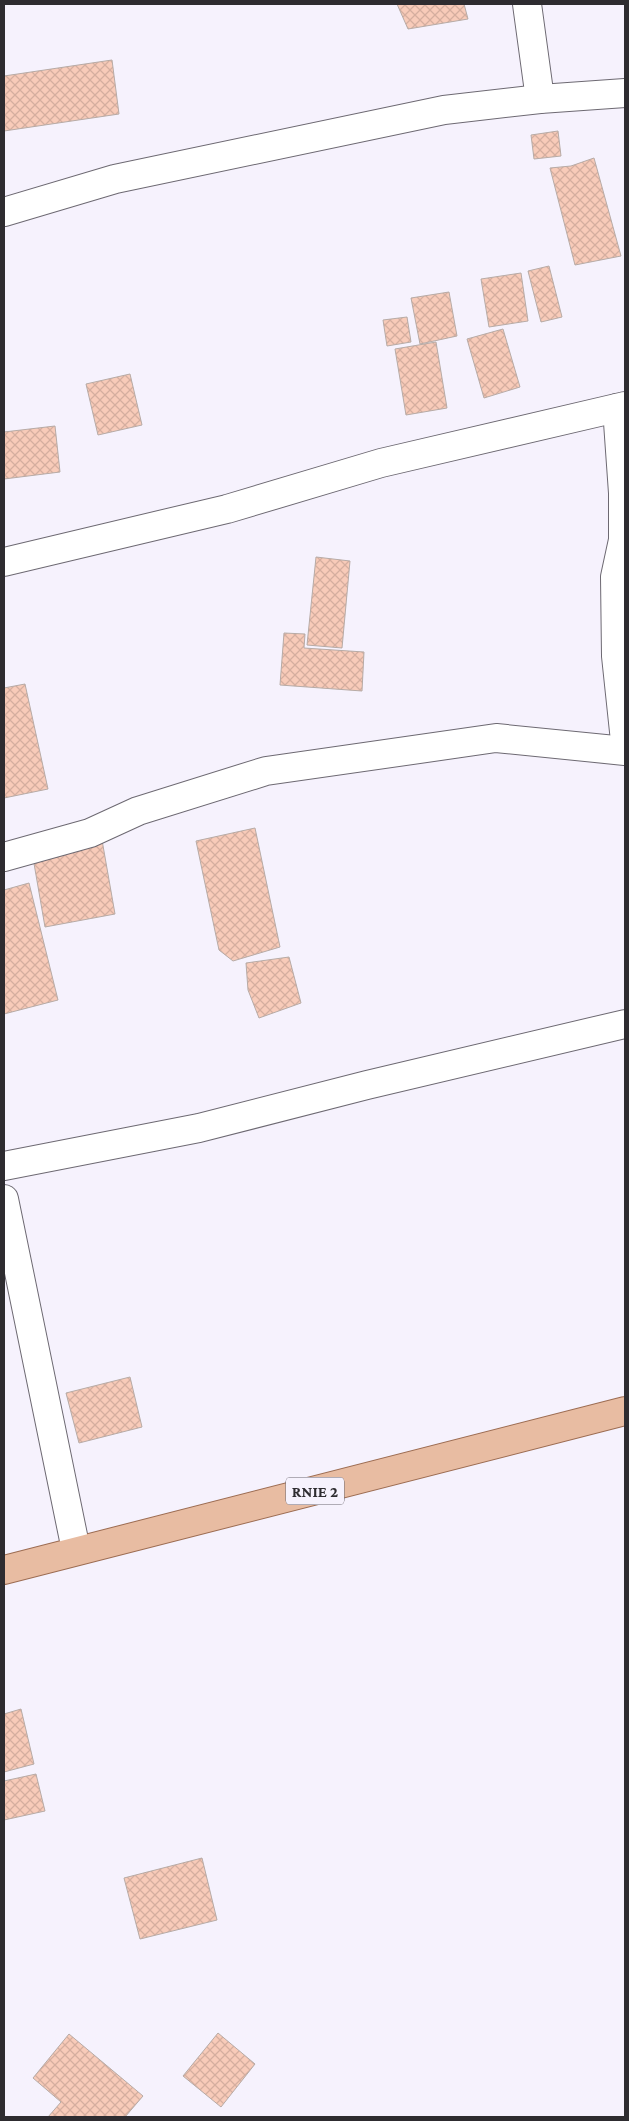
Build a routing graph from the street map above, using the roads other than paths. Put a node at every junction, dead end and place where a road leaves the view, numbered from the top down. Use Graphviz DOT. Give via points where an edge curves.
graph roads {
  1 [pos="527,4"];
  2 [pos="625,93"];
  3 [pos="540,99"];
  4 [pos="4,212"];
  5 [pos="621,407"];
  6 [pos="4,562"];
  7 [pos="625,740"];
  8 [pos="625,751"];
  9 [pos="4,857"];
  10 [pos="625,1024"];
  11 [pos="4,1166"];
  12 [pos="4,1199"];
  13 [pos="625,1411"];
  14 [pos="76,1550"];
  15 [pos="4,1570"];
  1 -- 3 [label="street"];
  2 -- 3 [label="street"];
  3 -- 4 [label="street" via="444,110 134,175"];
  5 -- 6 [label="street" via="381,463 227,509"];
  5 -- 7 [label="street" via="623,540 615,577 616,656"];
  8 -- 9 [label="street" via="496,738 266,771 138,811 90,832"];
  10 -- 11 [label="street" via="199,1128"];
  12 -- 14 [label="street"];
  13 -- 14 [label="main road, RNIE 2"];
  14 -- 15 [label="main road, RNIE 2"];
}
